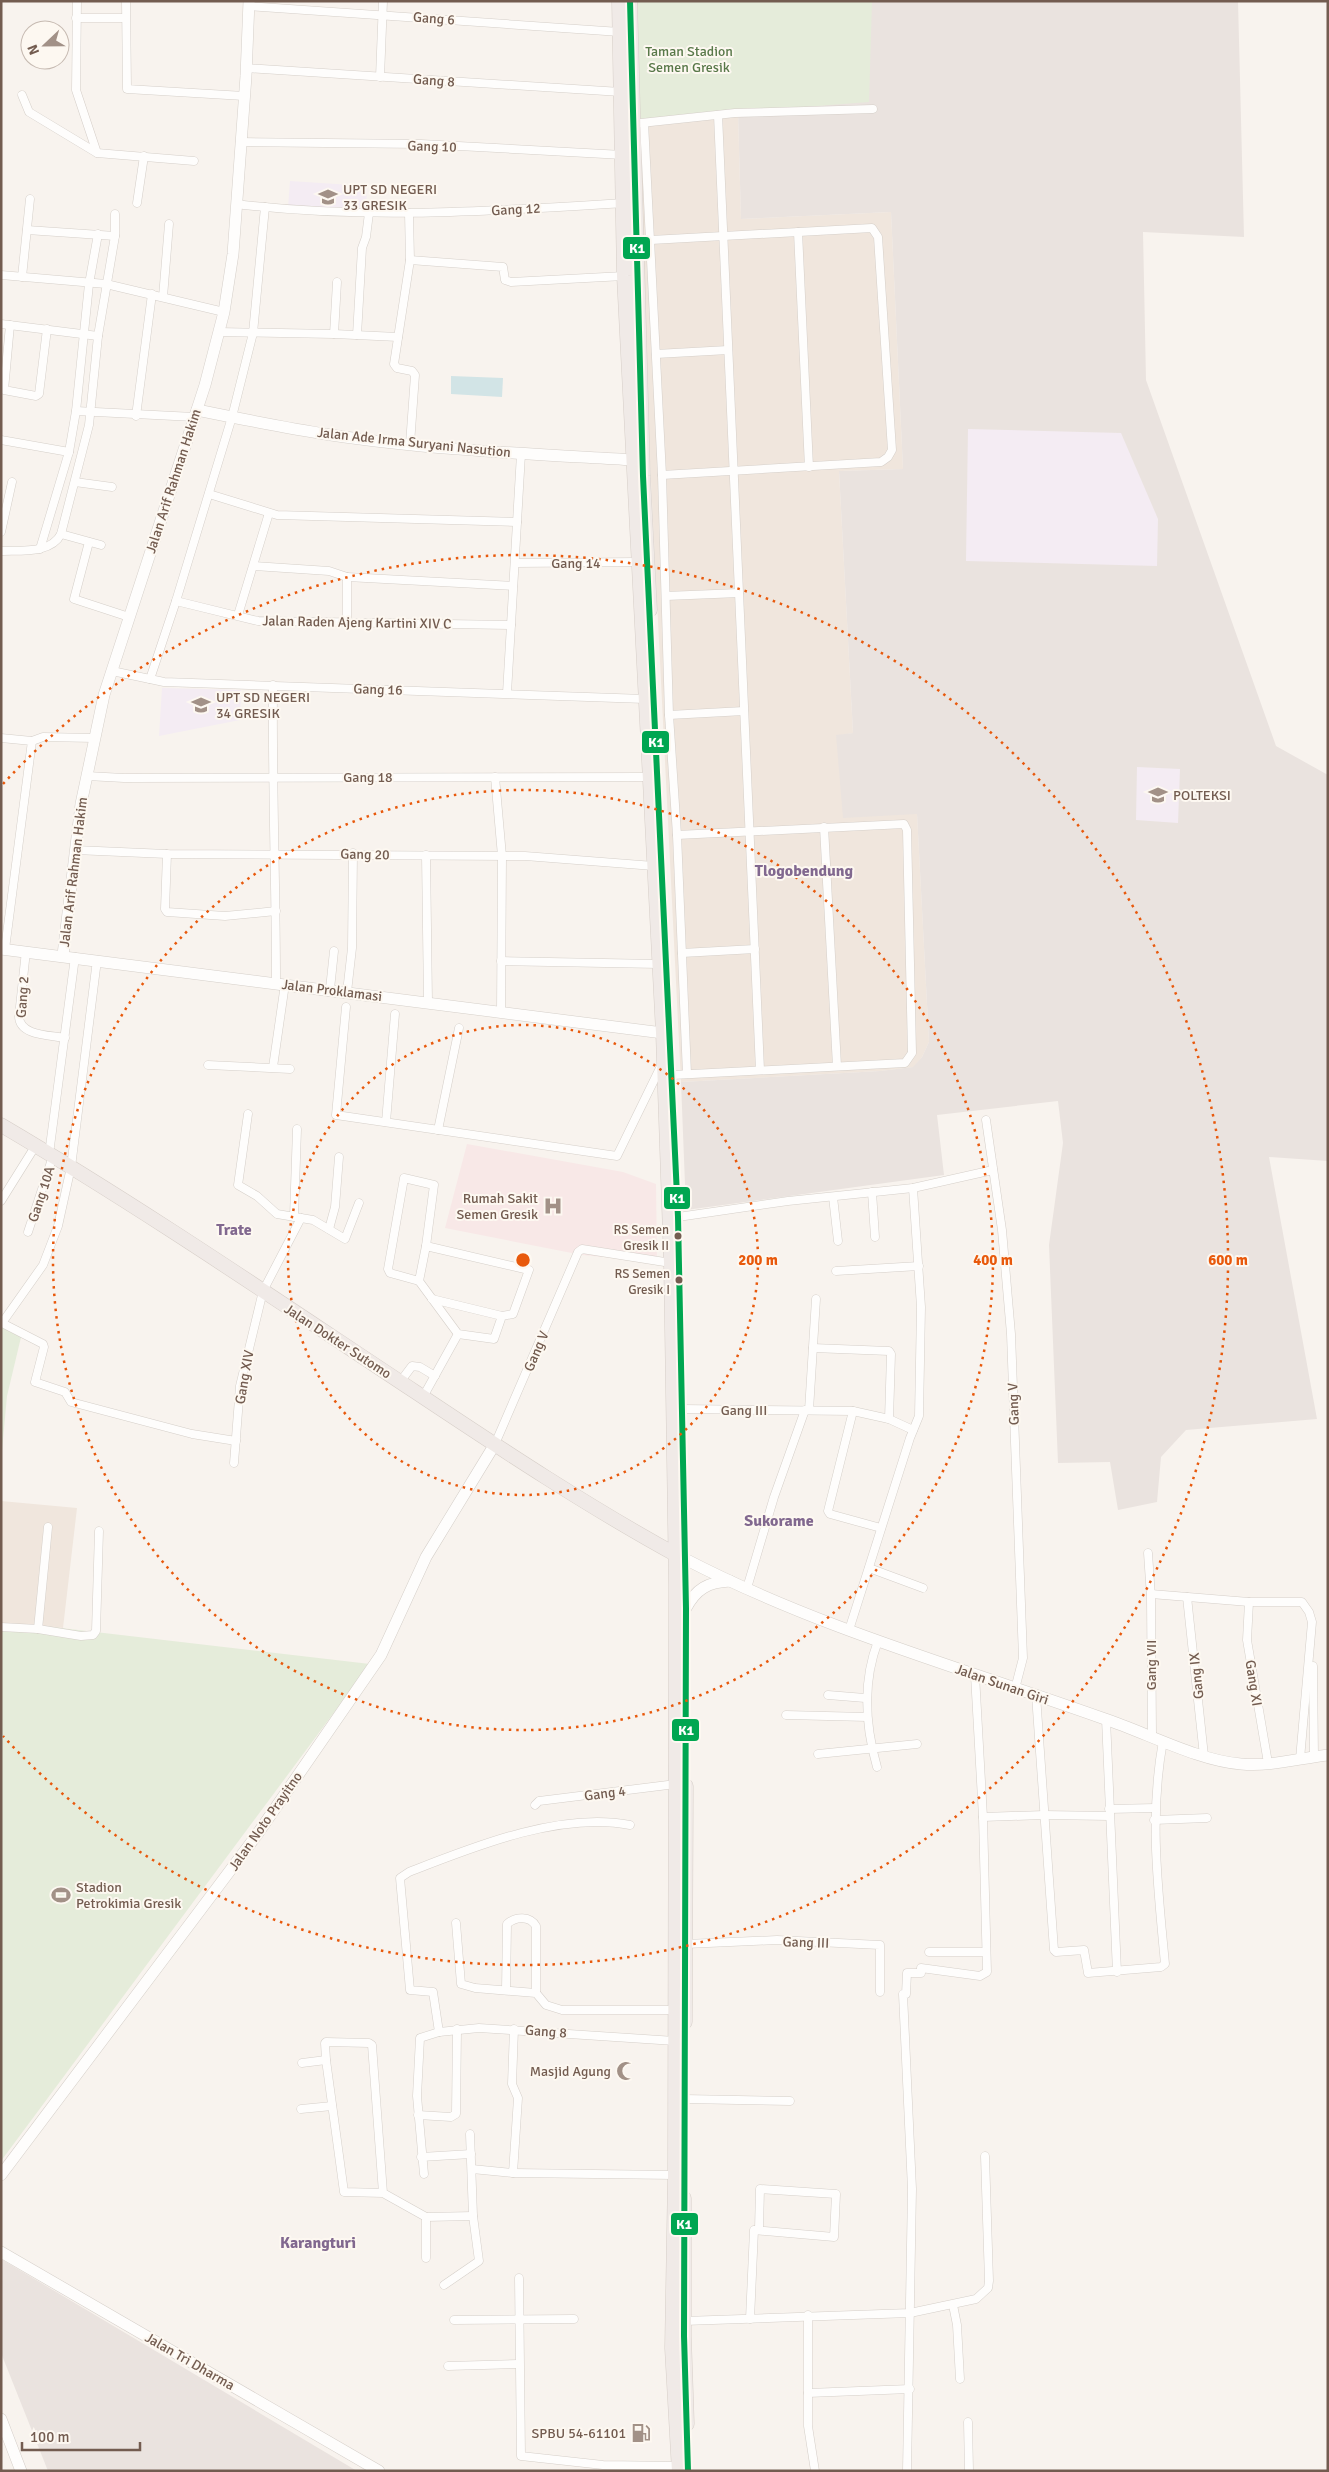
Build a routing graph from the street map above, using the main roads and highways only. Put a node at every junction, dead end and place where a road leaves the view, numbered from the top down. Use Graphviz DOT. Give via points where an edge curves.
graph roads {
  1 [pos="619,1"];
  2 [pos="630,1"];
  3 [pos="254,4"];
  4 [pos="196,414"];
  5 [pos="633,460"];
  6 [pos="639,497"];
  7 [pos="640,518"];
  8 [pos="3,949"];
  9 [pos="62,955"];
  10 [pos="662,1033"];
  11 [pos="2,1126"];
  12 [pos="676,1304"];
  13 [pos="495,1444"];
  14 [pos="681,1557"];
  15 [pos="730,1581"];
  16 [pos="686,1608"];
  17 [pos="1328,1755"];
  18 [pos="680,2010"];
  19 [pos="1,2175"];
  20 [pos="1,2252"];
  21 [pos="1,2419"];
  22 [pos="682,2469"];
  23 [pos="21,2471"];
  24 [pos="379,2471"];
  1 -- 5 [label="highway" via="624,276"];
  2 -- 6 [label="highway" via="639,124"];
  3 -- 4 [label="main road, Jalan Arif Rahman Hakim" via="240,142 234,254 224,312"];
  4 -- 5 [label="main road, Jalan Ade Irma Suryani Nasution" via="410,444"];
  4 -- 9 [label="main road, Jalan Arif Rahman Hakim" via="129,617 94,738"];
  5 -- 6 [label="highway"];
  6 -- 7 [label="highway"];
  7 -- 10 [label="highway" via="638,562"];
  7 -- 12 [label="highway" via="680,1075"];
  8 -- 9 [label="main road, Jalan Proklamasi"];
  9 -- 10 [label="main road, Jalan Proklamasi"];
  10 -- 12 [label="highway" via="671,1262"];
  11 -- 13 [label="highway, Jalan Dokter Sutomo" via="71,1167"];
  12 -- 14 [label="highway"];
  12 -- 14 [label="highway" via="682,1409"];
  13 -- 14 [label="highway, Jalan Dokter Sutomo"];
  13 -- 19 [label="main road, Jalan Noto Prayitno" via="426,1557 381,1655 256,1836"];
  14 -- 15 [label="main road, Jalan Sunan Giri"];
  14 -- 16 [label="highway"];
  14 -- 18 [label="highway" via="676,1784"];
  15 -- 16 [label="main road" via="699,1589"];
  15 -- 17 [label="main road, Jalan Sunan Giri" via="878,1641 1204,1756 1242,1764"];
  16 -- 18 [label="highway" via="686,1944"];
  18 -- 22 [label="highway" via="684,2098"];
  18 -- 22 [label="highway" via="676,2041 672,2348"];
  20 -- 24 [label="main road, Jalan Tri Dharma"];
  21 -- 23 [label="main road"];
}
